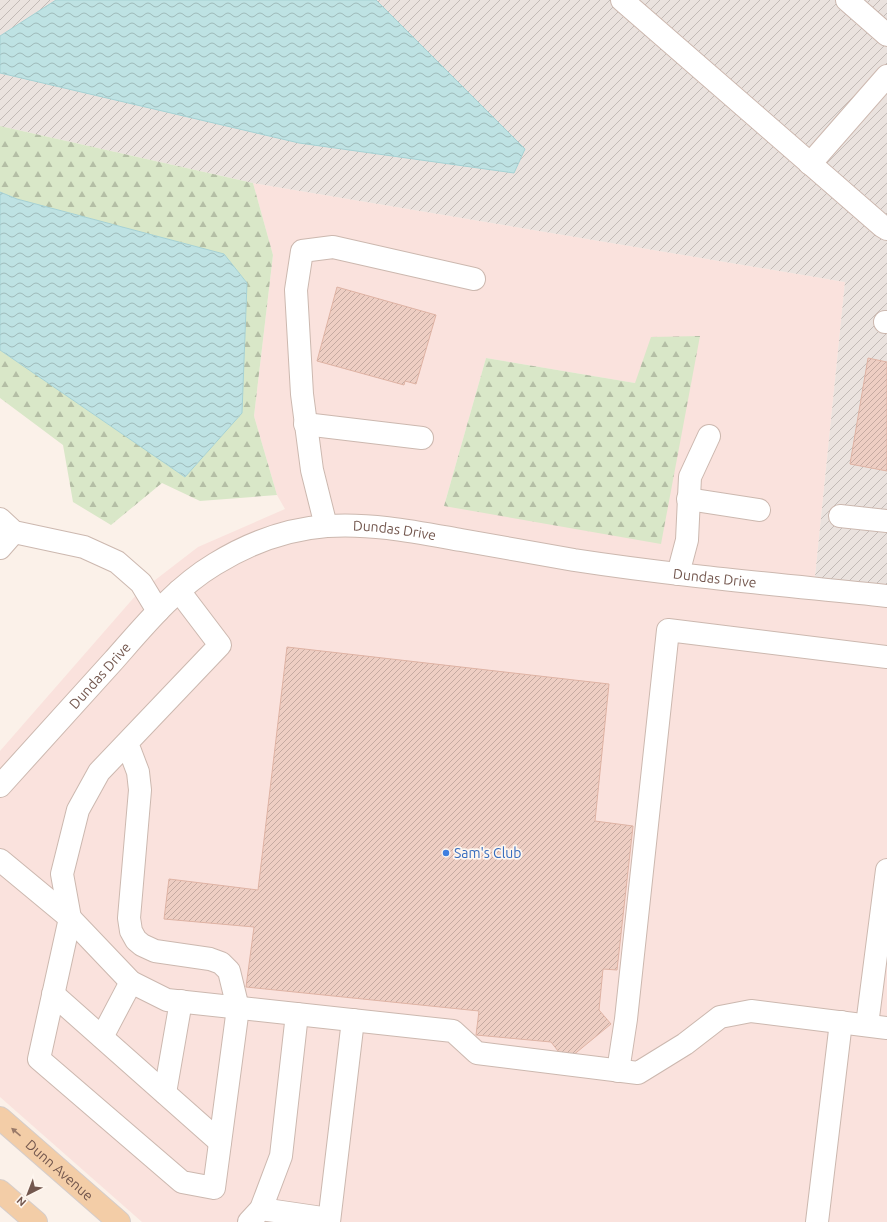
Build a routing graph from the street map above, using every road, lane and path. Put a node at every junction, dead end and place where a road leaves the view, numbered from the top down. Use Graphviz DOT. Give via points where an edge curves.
graph roads {
  1 [pos="622,0"];
  2 [pos="847,0"];
  3 [pos="887,35"];
  4 [pos="887,76"];
  5 [pos="810,164"];
  6 [pos="887,228"];
  7 [pos="474,279"];
  8 [pos="305,424"];
  9 [pos="709,436"];
  10 [pos="422,438"];
  11 [pos="688,498"];
  12 [pos="759,510"];
  13 [pos="840,516"];
  14 [pos="887,521"];
  15 [pos="326,526"];
  16 [pos="5,533"];
  17 [pos="678,574"];
  18 [pos="179,591"];
  19 [pos="887,596"];
  20 [pos="158,611"];
  21 [pos="887,657"];
  22 [pos="127,743"];
  23 [pos="2,779"];
  24 [pos="0,860"];
  25 [pos="887,870"];
  26 [pos="70,918"];
  27 [pos="131,982"];
  28 [pos="53,994"];
  29 [pos="181,1002"];
  30 [pos="238,1008"];
  31 [pos="297,1014"];
  32 [pos="353,1020"];
  33 [pos="841,1022"];
  34 [pos="877,1026"];
  35 [pos="102,1037"];
  36 [pos="618,1071"];
  37 [pos="165,1093"];
  38 [pos="0,1118"];
  39 [pos="220,1142"];
  40 [pos="0,1191"];
  41 [pos="255,1215"];
  42 [pos="329,1220"];
  43 [pos="36,1222"];
  44 [pos="119,1222"];
  45 [pos="817,1222"];
  1 -- 5 [label="street"];
  2 -- 3 [label="street"];
  4 -- 5 [label="street"];
  5 -- 6 [label="street"];
  7 -- 8 [label="street" via="333,247 302,251 296,290"];
  8 -- 10 [label="street"];
  8 -- 15 [label="street" via="312,470"];
  9 -- 11 [label="street" via="690,477"];
  11 -- 12 [label="street"];
  11 -- 17 [label="street" via="687,540"];
  13 -- 14 [label="street"];
  15 -- 17 [label="street, Dundas Drive" via="389,527 517,550"];
  15 -- 18 [label="street, Dundas Drive" via="266,538 213,564"];
  16 -- 20 [label="street" via="84,547 117,562 141,583"];
  17 -- 19 [label="street, Dundas Drive"];
  18 -- 20 [label="street, Dundas Drive"];
  18 -- 22 [label="street" via="220,644"];
  20 -- 23 [label="street, Dundas Drive"];
  21 -- 36 [label="street" via="668,630 626,1019"];
  22 -- 26 [label="street" via="99,772 78,810 62,874"];
  22 -- 30 [label="street" via="138,772 140,790 129,918 131,931 136,940 155,951 221,963 229,971"];
  24 -- 26 [label="street"];
  25 -- 34 [label="street"];
  26 -- 27 [label="street"];
  26 -- 28 [label="street"];
  27 -- 29 [label="street" via="167,1000"];
  27 -- 35 [label="street"];
  28 -- 35 [label="street"];
  28 -- 39 [label="street" via="40,1059 182,1182 214,1188"];
  29 -- 30 [label="street"];
  29 -- 37 [label="street"];
  30 -- 31 [label="street"];
  30 -- 39 [label="street"];
  31 -- 32 [label="street"];
  31 -- 41 [label="street" via="281,1156"];
  32 -- 36 [label="street" via="453,1031 477,1053"];
  32 -- 42 [label="street"];
  33 -- 34 [label="street"];
  33 -- 36 [label="street" via="751,1011 720,1017 685,1044 638,1073"];
  33 -- 45 [label="street"];
  35 -- 37 [label="street"];
  37 -- 39 [label="street"];
  44 -- 38 [label="main road, Dunn Avenue, one-way"];
  40 -- 43 [label="main road"];
  41 -- 42 [label="street"];
}
